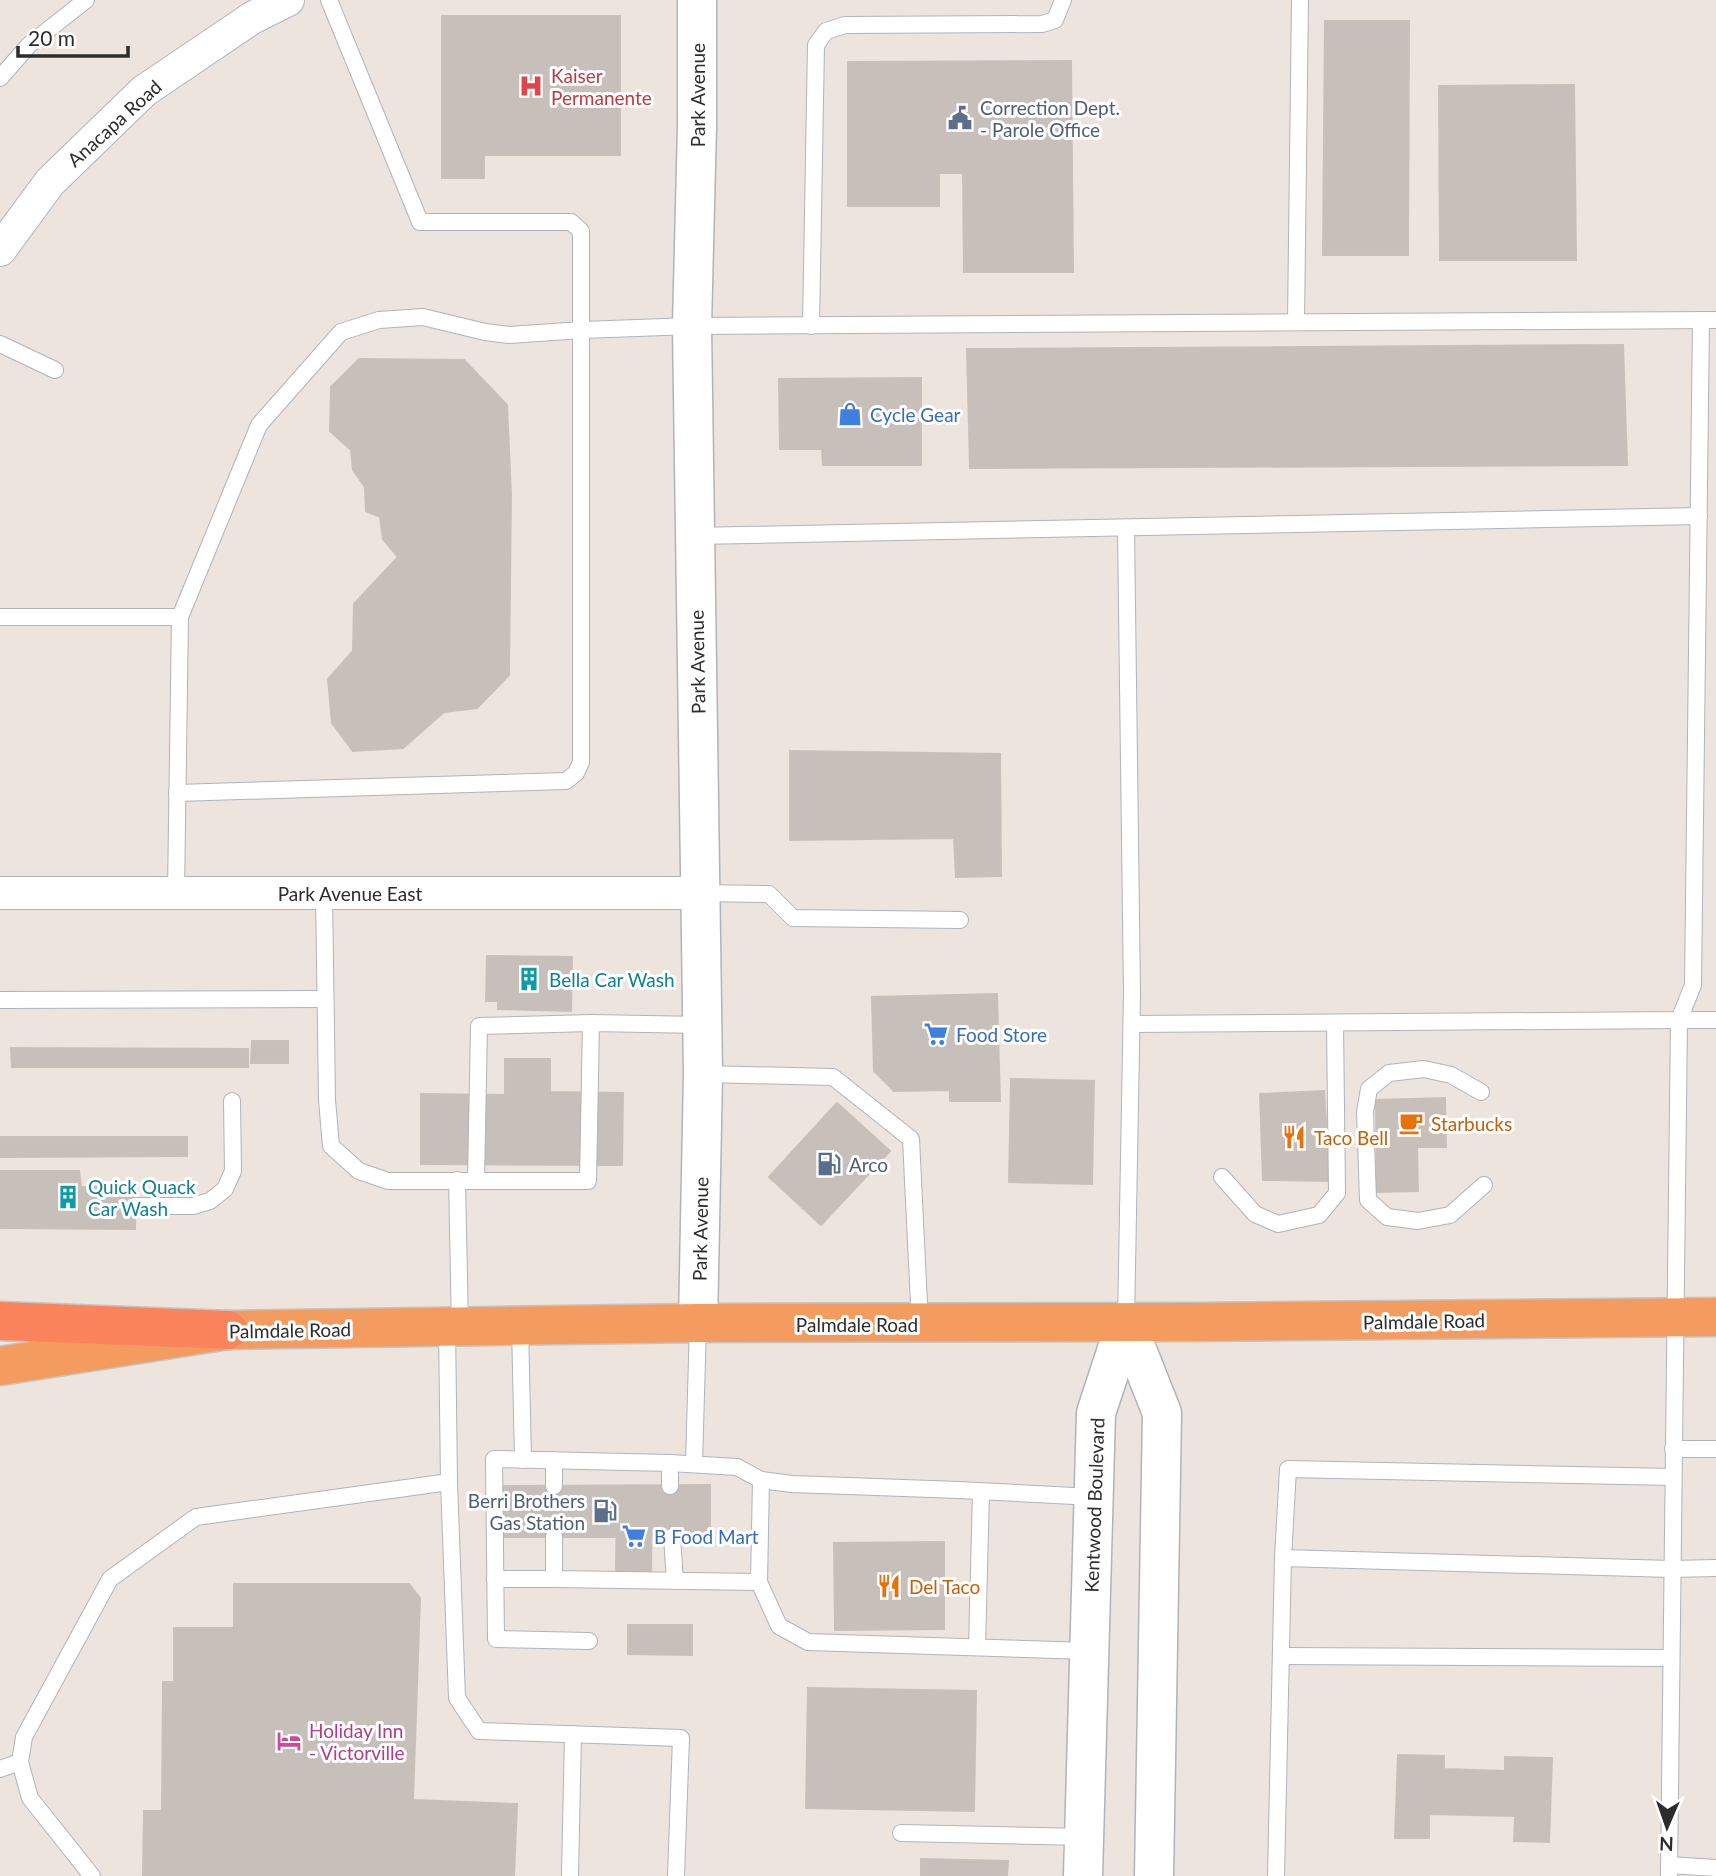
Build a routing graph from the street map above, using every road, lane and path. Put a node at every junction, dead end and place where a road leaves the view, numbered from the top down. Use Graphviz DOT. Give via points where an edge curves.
graph roads {
  1 [pos="86,0"];
  2 [pos="288,0"];
  3 [pos="329,0"];
  4 [pos="697,0"];
  5 [pos="1063,0"];
  6 [pos="1300,0"];
  7 [pos="0,78"];
  8 [pos="0,250"];
  9 [pos="1709,320"];
  10 [pos="1296,322"];
  11 [pos="692,326"];
  12 [pos="811,326"];
  13 [pos="582,330"];
  14 [pos="0,344"];
  15 [pos="55,370"];
  16 [pos="1699,516"];
  17 [pos="1126,528"];
  18 [pos="695,536"];
  19 [pos="0,617"];
  20 [pos="180,617"];
  21 [pos="177,793"];
  22 [pos="0,893"];
  23 [pos="176,893"];
  24 [pos="324,893"];
  25 [pos="699,893"];
  26 [pos="960,920"];
  27 [pos="326,999"];
  28 [pos="0,1000"];
  29 [pos="1678,1020"];
  30 [pos="1716,1020"];
  31 [pos="1335,1023"];
  32 [pos="591,1024"];
  33 [pos="1132,1024"];
  34 [pos="702,1025"];
  35 [pos="703,1074"];
  36 [pos="1481,1092"];
  37 [pos="232,1101"];
  38 [pos="1222,1177"];
  39 [pos="457,1180"];
  40 [pos="476,1180"];
  41 [pos="1484,1185"];
  42 [pos="135,1206"];
  43 [pos="1716,1317"];
  44 [pos="1674,1318"];
  45 [pos="0,1321"];
  46 [pos="1126,1322"];
  47 [pos="698,1323"];
  48 [pos="920,1324"];
  49 [pos="520,1326"];
  50 [pos="453,1327"];
  51 [pos="228,1330"];
  52 [pos="0,1366"];
  53 [pos="1673,1449"];
  54 [pos="1716,1449"];
  55 [pos="523,1460"];
  56 [pos="554,1460"];
  57 [pos="670,1463"];
  58 [pos="694,1464"];
  59 [pos="1673,1477"];
  60 [pos="761,1480"];
  61 [pos="449,1482"];
  62 [pos="554,1486"];
  63 [pos="670,1486"];
  64 [pos="981,1492"];
  65 [pos="1093,1497"];
  66 [pos="554,1537"];
  67 [pos="672,1537"];
  68 [pos="1283,1558"];
  69 [pos="1716,1568"];
  70 [pos="1671,1569"];
  71 [pos="554,1579"];
  72 [pos="495,1580"];
  73 [pos="675,1581"];
  74 [pos="758,1582"];
  75 [pos="589,1641"];
  76 [pos="977,1647"];
  77 [pos="1089,1651"];
  78 [pos="1282,1656"];
  79 [pos="1671,1658"];
  80 [pos="573,1734"];
  81 [pos="20,1762"];
  82 [pos="0,1769"];
  83 [pos="901,1832"];
  84 [pos="1084,1837"];
  85 [pos="1716,1868"];
  86 [pos="1669,1871"];
  87 [pos="92,1876"];
  88 [pos="570,1876"];
  89 [pos="676,1876"];
  90 [pos="1083,1876"];
  91 [pos="1154,1876"];
  92 [pos="1276,1876"];
  1 -- 7 [label="lane" via="29,46"];
  2 -- 8 [label="street, Anacapa Road" via="252,18 144,91 50,182"];
  3 -- 13 [label="lane" via="420,222 576,225 581,231"];
  4 -- 11 [label="street, Park Avenue"];
  5 -- 12 [label="lane" via="1055,20 1042,24 845,25 826,31 816,46"];
  6 -- 10 [label="lane"];
  9 -- 10 [label="lane"];
  9 -- 16 [label="lane"];
  10 -- 12 [label="lane"];
  11 -- 12 [label="lane"];
  11 -- 13 [label="lane"];
  11 -- 18 [label="street, Park Avenue"];
  13 -- 20 [label="lane" via="509,335 423,317 379,320 341,332 259,425"];
  13 -- 21 [label="lane" via="581,762 576,773 566,781"];
  14 -- 15 [label="lane"];
  16 -- 17 [label="lane"];
  16 -- 29 [label="lane" via="1693,985"];
  17 -- 18 [label="lane"];
  17 -- 33 [label="lane"];
  18 -- 25 [label="street, Park Avenue"];
  19 -- 20 [label="lane"];
  20 -- 21 [label="lane"];
  21 -- 23 [label="lane"];
  22 -- 23 [label="street, Park Avenue East"];
  23 -- 24 [label="street, Park Avenue East"];
  24 -- 25 [label="street, Park Avenue East"];
  24 -- 27 [label="lane"];
  25 -- 26 [label="lane" via="769,894 793,918"];
  25 -- 34 [label="street, Park Avenue"];
  27 -- 28 [label="lane"];
  27 -- 39 [label="lane" via="331,1146 359,1171 388,1181"];
  29 -- 30 [label="lane"];
  29 -- 31 [label="lane"];
  29 -- 44 [label="lane"];
  31 -- 33 [label="lane"];
  31 -- 38 [label="lane" via="1336,1193 1319,1215 1279,1224 1255,1214"];
  32 -- 34 [label="lane"];
  32 -- 40 [label="lane" via="479,1026"];
  32 -- 40 [label="lane" via="588,1181"];
  33 -- 46 [label="lane"];
  34 -- 35 [label="street, Park Avenue"];
  35 -- 47 [label="street, Park Avenue"];
  35 -- 48 [label="lane" via="833,1077 911,1139"];
  36 -- 41 [label="lane" via="1451,1075 1424,1069 1389,1073 1369,1089 1365,1112 1368,1200 1387,1217 1418,1221 1450,1215"];
  37 -- 42 [label="lane" via="233,1171 225,1189 210,1202 192,1206"];
  39 -- 40 [label="lane"];
  39 -- 50 [label="lane"];
  43 -- 44 [label="highway, Palmdale Road"];
  44 -- 46 [label="highway, Palmdale Road"];
  44 -- 53 [label="lane"];
  45 -- 51 [label="highway"];
  46 -- 48 [label="highway, Palmdale Road"];
  46 -- 65 [label="street, Kentwood Boulevard" via="1096,1413"];
  46 -- 91 [label="street" via="1162,1413"];
  47 -- 48 [label="highway, Palmdale Road"];
  47 -- 49 [label="highway, Palmdale Road"];
  47 -- 58 [label="lane"];
  49 -- 50 [label="highway, Palmdale Road"];
  49 -- 55 [label="lane"];
  50 -- 51 [label="highway, Palmdale Road"];
  50 -- 61 [label="lane"];
  51 -- 52 [label="highway, Palmdale Road"];
  53 -- 54 [label="lane"];
  53 -- 59 [label="lane"];
  55 -- 56 [label="lane"];
  55 -- 72 [label="lane" via="494,1459"];
  56 -- 57 [label="lane"];
  56 -- 62 [label="lane"];
  57 -- 58 [label="lane"];
  57 -- 63 [label="lane"];
  58 -- 60 [label="lane" via="737,1467"];
  59 -- 68 [label="lane" via="1288,1469"];
  59 -- 70 [label="lane"];
  60 -- 64 [label="lane"];
  60 -- 74 [label="lane"];
  61 -- 80 [label="lane" via="457,1698 480,1731"];
  61 -- 81 [label="lane" via="196,1517 110,1579 24,1737"];
  64 -- 65 [label="lane"];
  64 -- 76 [label="lane"];
  65 -- 77 [label="street, Kentwood Boulevard"];
  66 -- 71 [label="lane"];
  67 -- 73 [label="lane"];
  68 -- 70 [label="lane"];
  68 -- 78 [label="lane"];
  69 -- 70 [label="lane"];
  70 -- 79 [label="lane"];
  71 -- 72 [label="lane"];
  71 -- 73 [label="lane"];
  72 -- 75 [label="lane" via="496,1639"];
  73 -- 74 [label="lane"];
  74 -- 76 [label="lane" via="779,1626 808,1642"];
  76 -- 77 [label="lane"];
  77 -- 84 [label="street, Kentwood Boulevard"];
  78 -- 79 [label="lane"];
  78 -- 92 [label="lane"];
  79 -- 86 [label="lane"];
  80 -- 88 [label="lane"];
  80 -- 89 [label="lane" via="681,1738"];
  81 -- 82 [label="lane"];
  81 -- 87 [label="lane" via="30,1798"];
  83 -- 84 [label="lane"];
  84 -- 90 [label="street, Kentwood Boulevard"];
  85 -- 86 [label="lane"];
}
